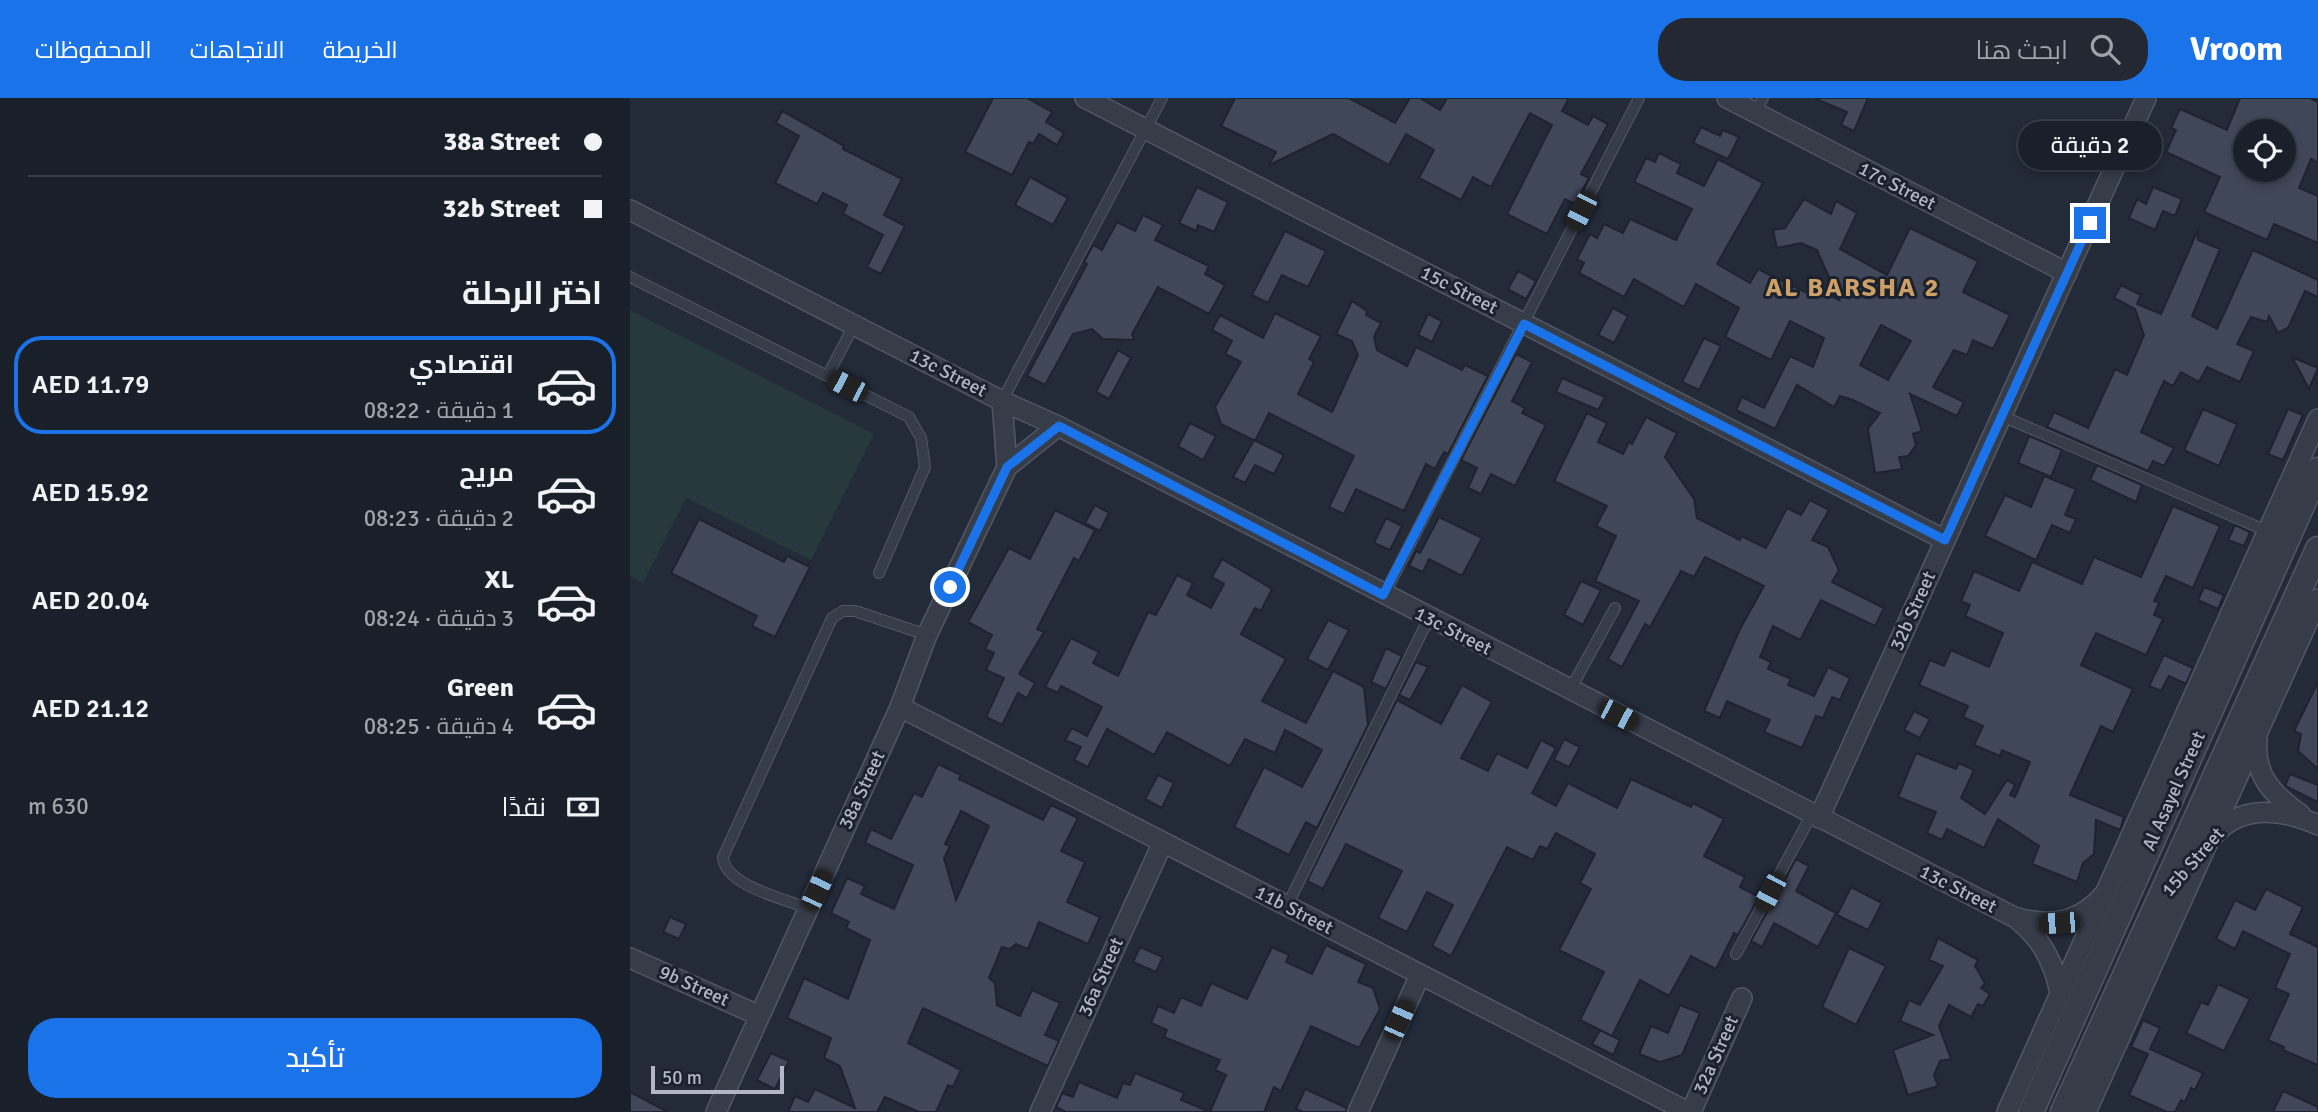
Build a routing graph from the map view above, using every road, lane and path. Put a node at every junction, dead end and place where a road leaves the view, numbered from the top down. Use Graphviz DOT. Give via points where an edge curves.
graph roads {
  1 [pos="1085,98"];
  2 [pos="1162,98"];
  3 [pos="1639,98"];
  4 [pos="1727,98"];
  5 [pos="2147,98"];
  6 [pos="1759,105"];
  7 [pos="1146,129"];
  8 [pos="630,211"];
  9 [pos="2067,273"];
  10 [pos="630,277"];
  11 [pos="1524,324"];
  12 [pos="854,325"];
  13 [pos="828,375"];
  14 [pos="1002,401"];
  15 [pos="2002,416"];
  16 [pos="2318,419"];
  17 [pos="1059,426"];
  18 [pos="1007,467"];
  19 [pos="2318,470"];
  20 [pos="2281,520"];
  21 [pos="1945,540"];
  22 [pos="2318,549"];
  23 [pos="879,573"];
  24 [pos="1383,595"];
  25 [pos="2318,598"];
  26 [pos="1615,608"];
  27 [pos="1429,618"];
  28 [pos="927,635"];
  29 [pos="1570,691"];
  30 [pos="900,707"];
  31 [pos="2259,730"];
  32 [pos="1816,816"];
  33 [pos="2314,823"];
  34 [pos="1163,842"];
  35 [pos="2205,848"];
  36 [pos="2106,892"];
  37 [pos="2158,901"];
  38 [pos="1287,906"];
  39 [pos="808,908"];
  40 [pos="2014,917"];
  41 [pos="1736,954"];
  42 [pos="630,958"];
  43 [pos="1420,975"];
  44 [pos="2060,993"];
  45 [pos="1742,998"];
  46 [pos="758,1015"];
  47 [pos="716,1112"];
  48 [pos="1040,1112"];
  49 [pos="1358,1112"];
  50 [pos="1689,1112"];
  51 [pos="2007,1112"];
  52 [pos="2031,1112"];
  53 [pos="2063,1112"];
  54 [pos="2086,1112"];
  1 -- 7 [label="street, 15c Street"];
  2 -- 7 [label="lane"];
  3 -- 11 [label="lane"];
  4 -- 6 [label="street, 17c Street"];
  5 -- 9 [label="street, 32b Street"];
  6 -- 9 [label="street, 17c Street"];
  7 -- 11 [label="street, 15c Street"];
  7 -- 14 [label="lane"];
  8 -- 12 [label="street, 13c Street"];
  9 -- 15 [label="street, 32b Street"];
  10 -- 13 [label="lane"];
  11 -- 21 [label="street, 15c Street"];
  11 -- 24 [label="lane"];
  12 -- 13 [label="lane"];
  12 -- 14 [label="street, 13c Street"];
  13 -- 23 [label="lane" via="909,417 925,453 921,478"];
  14 -- 17 [label="street, 13c Street"];
  14 -- 18 [label="street, 38a Street"];
  15 -- 20 [label="lane"];
  15 -- 21 [label="street, 32b Street"];
  16 -- 20 [label="street"];
  17 -- 18 [label="street, 38a Street"];
  17 -- 24 [label="street, 13c Street"];
  18 -- 28 [label="street, 38a Street"];
  19 -- 20 [label="street, Al Asayel Street"];
  20 -- 36 [label="street"];
  20 -- 52 [label="street, Al Asayel Street"];
  21 -- 32 [label="street, 32b Street"];
  22 -- 37 [label="street, Al Asayel Street"];
  24 -- 27 [label="street, 13c Street"];
  25 -- 31 [label="street"];
  26 -- 29 [label="lane"];
  27 -- 29 [label="street, 13c Street"];
  27 -- 38 [label="lane"];
  28 -- 30 [label="street, 38a Street"];
  28 -- 39 [label="lane" via="855,611 832,618 723,857 726,870 737,880"];
  29 -- 32 [label="street, 13c Street"];
  30 -- 34 [label="street, 11b Street"];
  30 -- 39 [label="street, 38a Street"];
  31 -- 33 [label="street, 15b Street" via="2256,750 2264,781 2278,798"];
  31 -- 35 [label="street"];
  32 -- 40 [label="street, 13c Street"];
  32 -- 41 [label="lane"];
  33 -- 35 [label="street, 15b Street" via="2270,811 2247,813 2227,823"];
  34 -- 38 [label="street, 11b Street"];
  34 -- 48 [label="street, 36a Street"];
  35 -- 37 [label="street, 15b Street"];
  35 -- 54 [label="street"];
  36 -- 40 [label="street, 13c Street" via="2086,912 2066,921 2044,924"];
  36 -- 44 [label="street"];
  37 -- 53 [label="street, Al Asayel Street"];
  38 -- 43 [label="street, 11b Street"];
  39 -- 46 [label="street, 38a Street"];
  40 -- 44 [label="street, 13c Street" via="2041,943"];
  42 -- 46 [label="street, 9b Street"];
  43 -- 49 [label="street"];
  43 -- 50 [label="street, 11b Street"];
  44 -- 51 [label="street"];
  45 -- 50 [label="street, 32a Street"];
  46 -- 47 [label="street, 38a Street"];
}
